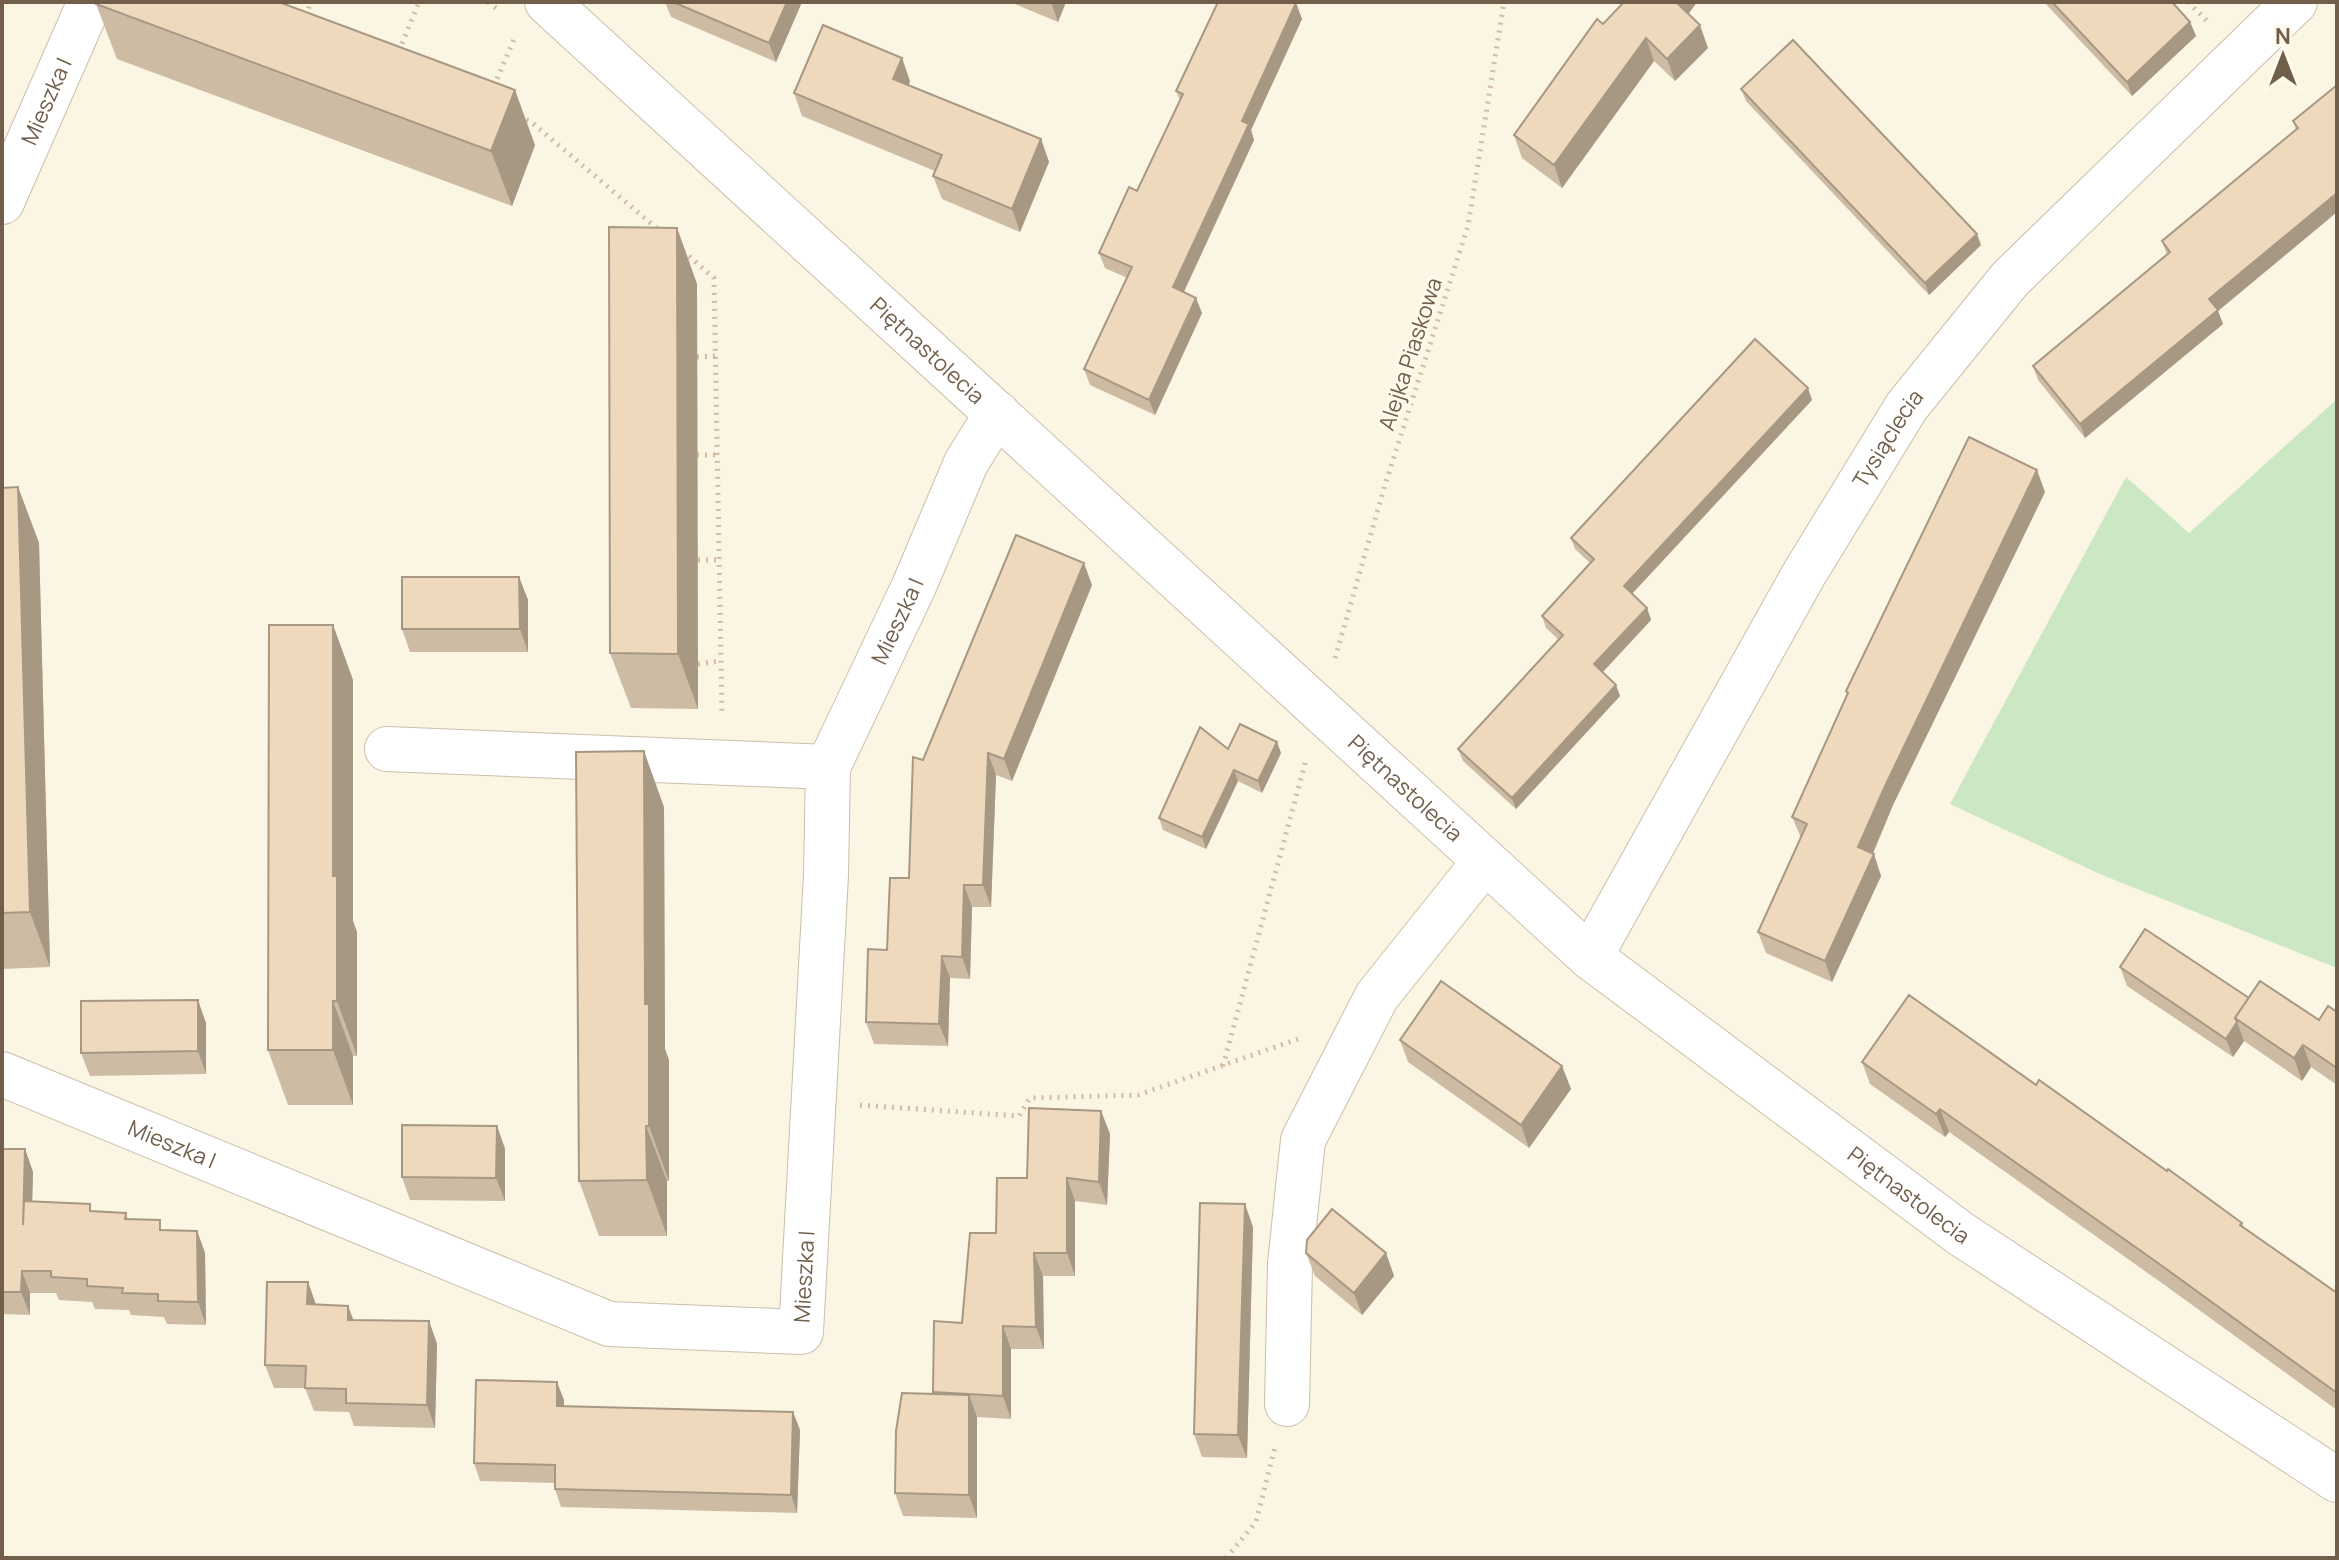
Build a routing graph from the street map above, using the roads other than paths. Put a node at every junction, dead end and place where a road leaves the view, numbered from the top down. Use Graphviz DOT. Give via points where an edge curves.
graph roads {
  1 [pos="90,2"];
  2 [pos="2295,2"];
  3 [pos="525,14"];
  4 [pos="2,202"];
  5 [pos="997,413"];
  6 [pos="387,749"];
  7 [pos="828,767"];
  8 [pos="1485,861"];
  9 [pos="1590,957"];
  10 [pos="2,1074"];
  11 [pos="1287,1404"];
  12 [pos="2337,1480"];
  1 -- 4 [label="street, Mieszka I"];
  2 -- 9 [label="street, Tysiąclecia" via="2010,279 1907,406 1804,574"];
  3 -- 5 [label="street, Piętnastolecia"];
  5 -- 7 [label="street, Mieszka I" via="966,463"];
  5 -- 8 [label="street, Piętnastolecia"];
  6 -- 7 [label="street"];
  7 -- 10 [label="street, Mieszka I" via="801,1332 609,1324"];
  8 -- 9 [label="street, Piętnastolecia"];
  8 -- 11 [label="street" via="1377,996 1303,1140 1290,1264"];
  9 -- 12 [label="street, Piętnastolecia" via="1961,1234"];
}
